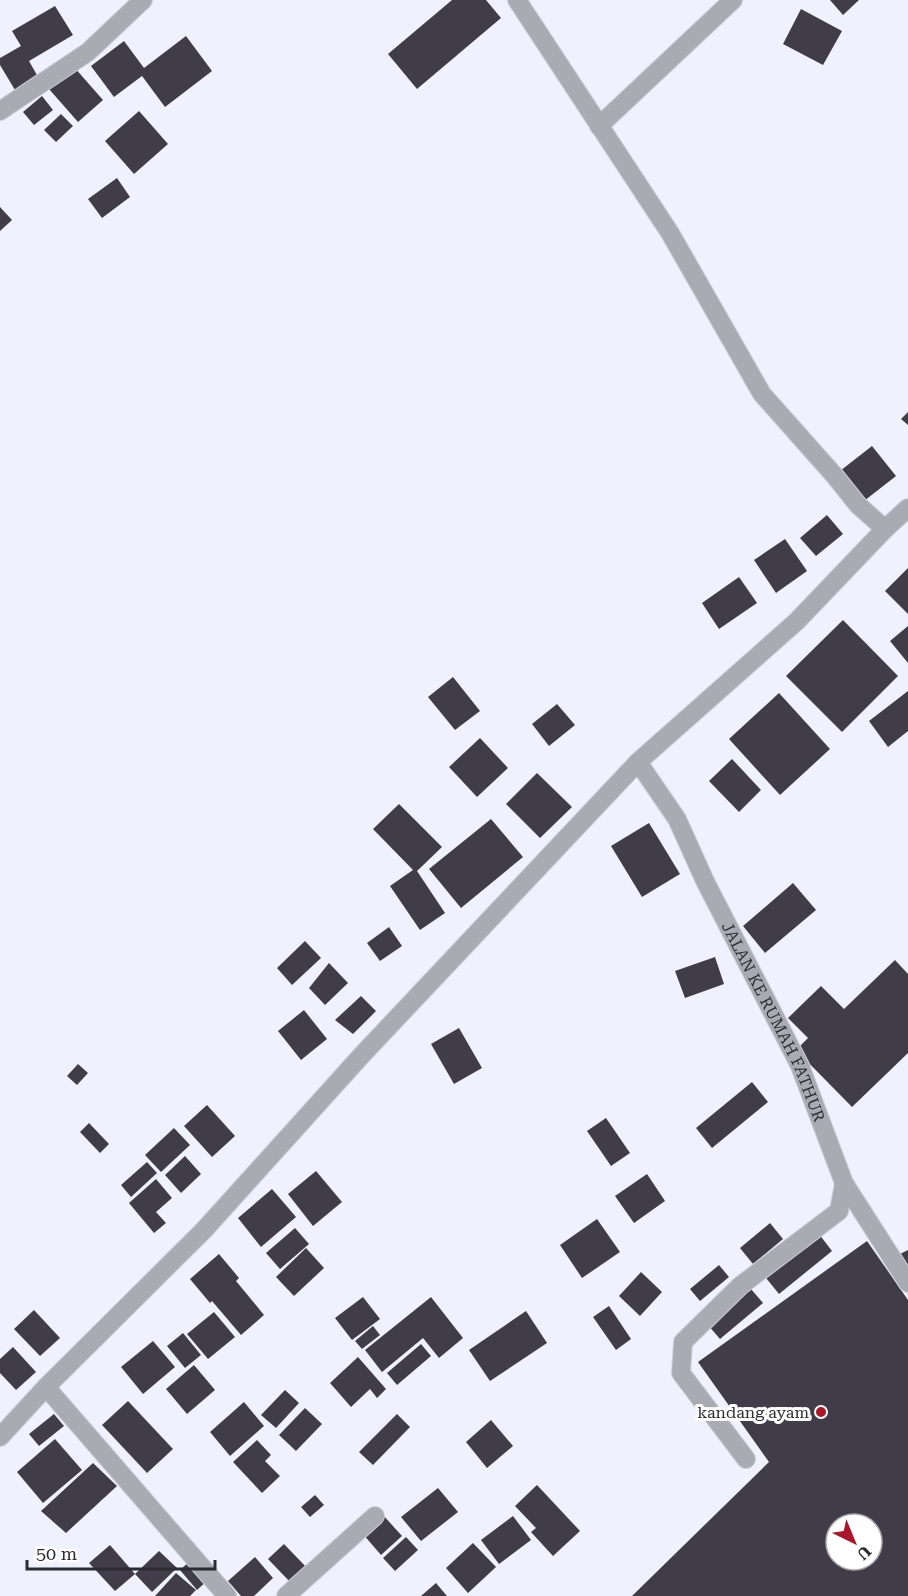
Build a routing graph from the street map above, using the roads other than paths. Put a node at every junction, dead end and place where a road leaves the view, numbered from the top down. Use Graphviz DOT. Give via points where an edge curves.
graph roads {
  1 [pos="143,0"];
  2 [pos="517,0"];
  3 [pos="733,0"];
  4 [pos="0,111"];
  5 [pos="599,126"];
  6 [pos="908,508"];
  7 [pos="885,529"];
  8 [pos="638,762"];
  9 [pos="844,1183"];
  10 [pos="908,1283"];
  11 [pos="46,1387"];
  12 [pos="0,1437"];
  13 [pos="746,1459"];
  14 [pos="375,1516"];
  15 [pos="227,1596"];
  16 [pos="286,1596"];
  1 -- 4 [label="street" via="88,52"];
  2 -- 5 [label="street"];
  3 -- 5 [label="street"];
  5 -- 7 [label="street" via="670,233 762,394 858,505"];
  6 -- 7 [label="street"];
  7 -- 8 [label="street" via="797,621"];
  8 -- 9 [label="street, JALAN KE RUMAH FATHUR" via="676,819 800,1066"];
  8 -- 11 [label="street" via="361,1056 204,1230"];
  9 -- 10 [label="street, JALAN KE RUMAH FATHUR"];
  9 -- 13 [label="street" via="839,1211 740,1286 683,1342 681,1373"];
  11 -- 12 [label="street"];
  11 -- 15 [label="street"];
  14 -- 16 [label="street"];
}
